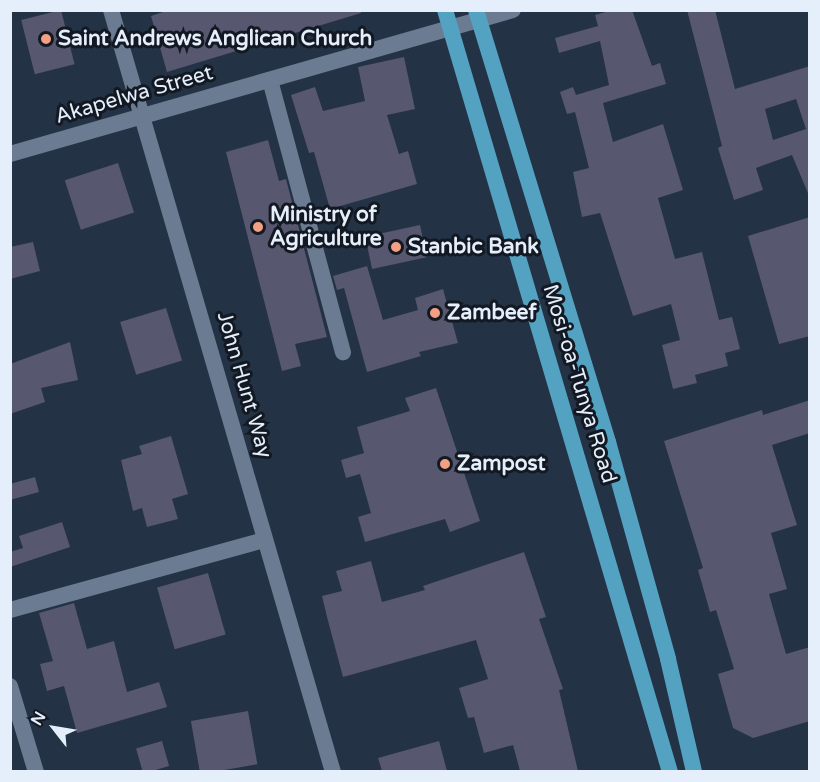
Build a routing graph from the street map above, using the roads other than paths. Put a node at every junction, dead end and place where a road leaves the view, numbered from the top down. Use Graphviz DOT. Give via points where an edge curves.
graph roads {
  1 [pos="111,10"];
  2 [pos="445,10"];
  3 [pos="513,10"];
  4 [pos="477,16"];
  5 [pos="450,29"];
  6 [pos="270,80"];
  7 [pos="142,115"];
  8 [pos="10,154"];
  9 [pos="343,352"];
  10 [pos="266,540"];
  11 [pos="10,610"];
  12 [pos="10,687"];
  13 [pos="36,771"];
  14 [pos="333,771"];
  15 [pos="670,771"];
  16 [pos="694,771"];
  1 -- 7 [label="street, John Hunt Way"];
  2 -- 5 [label="highway, Mosi-oa-Tunya Road"];
  3 -- 4 [label="street, Akapelwa Street"];
  4 -- 5 [label="street, Akapelwa Street"];
  4 -- 16 [label="highway, Mosi-oa-Tunya Road" via="611,453 668,659"];
  5 -- 6 [label="street, Akapelwa Street"];
  5 -- 15 [label="highway, Mosi-oa-Tunya Road"];
  6 -- 7 [label="street, Akapelwa Street"];
  6 -- 9 [label="street"];
  7 -- 8 [label="street, Akapelwa Street"];
  7 -- 10 [label="street, John Hunt Way"];
  10 -- 11 [label="street"];
  10 -- 14 [label="street, John Hunt Way"];
  12 -- 13 [label="street"];
}
